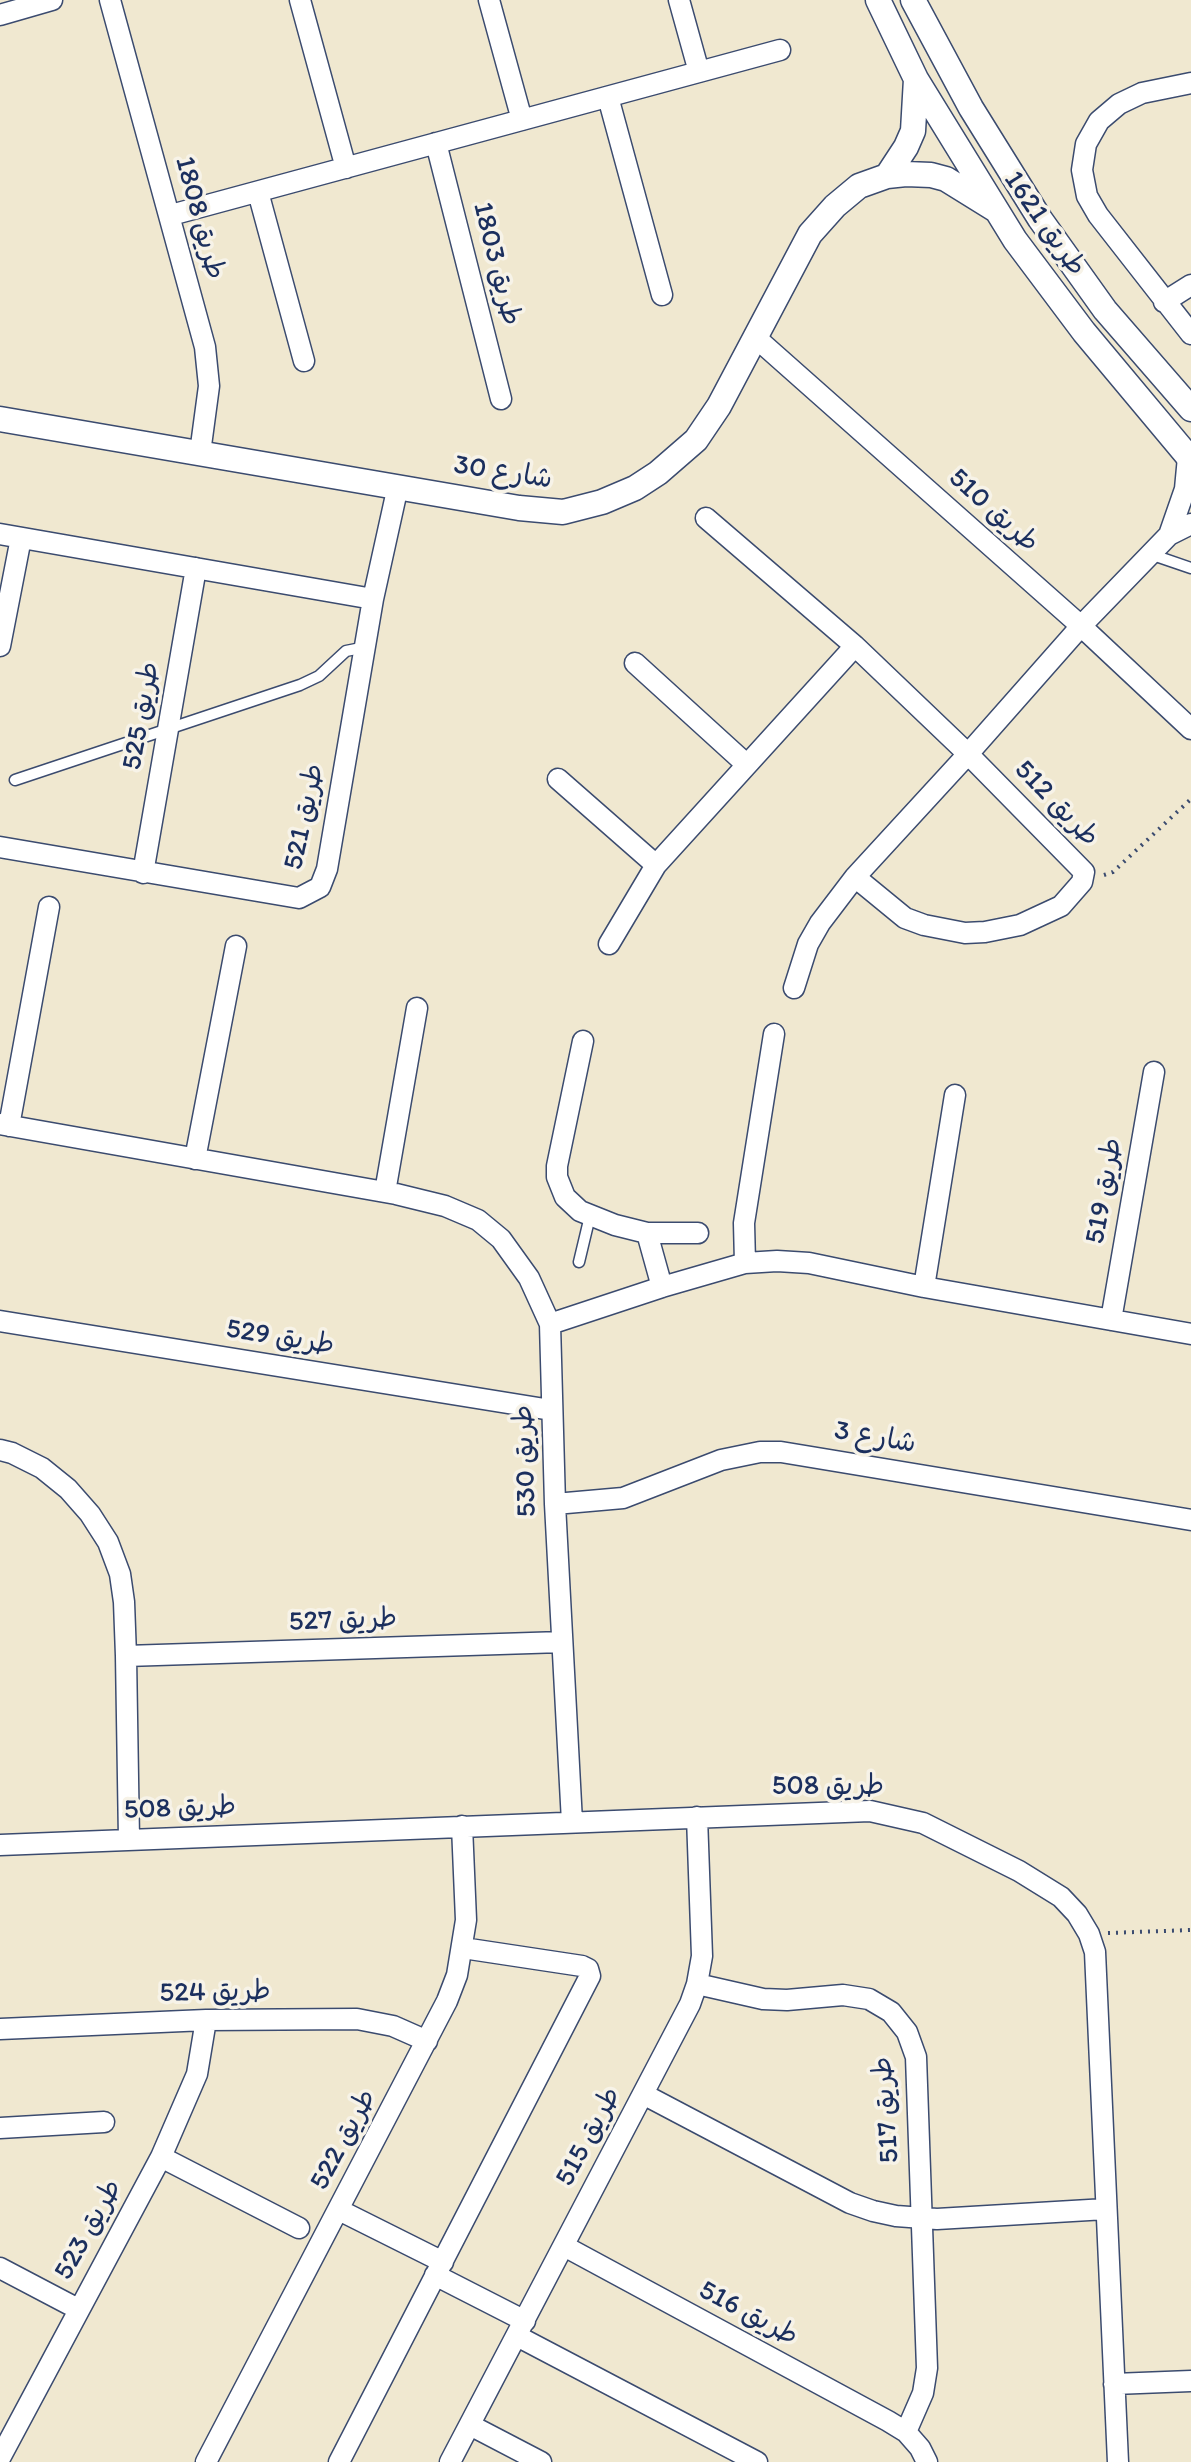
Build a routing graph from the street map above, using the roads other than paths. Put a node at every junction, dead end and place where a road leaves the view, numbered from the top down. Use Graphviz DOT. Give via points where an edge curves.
graph roads {
  1 [pos="52,0"];
  2 [pos="110,0"];
  3 [pos="300,0"];
  4 [pos="489,0"];
  5 [pos="679,0"];
  6 [pos="878,0"];
  7 [pos="913,0"];
  8 [pos="0,15"];
  9 [pos="780,50"];
  10 [pos="699,72"];
  11 [pos="916,79"];
  12 [pos="1191,83"];
  13 [pos="608,97"];
  14 [pos="522,120"];
  15 [pos="436,143"];
  16 [pos="346,168"];
  17 [pos="887,176"];
  18 [pos="258,192"];
  19 [pos="996,210"];
  20 [pos="171,215"];
  21 [pos="1191,285"];
  22 [pos="662,295"];
  23 [pos="1164,302"];
  24 [pos="1191,334"];
  25 [pos="755,337"];
  26 [pos="304,361"];
  27 [pos="501,399"];
  28 [pos="1191,409"];
  29 [pos="0,419"];
  30 [pos="200,453"];
  31 [pos="1190,459"];
  32 [pos="398,486"];
  33 [pos="706,518"];
  34 [pos="1191,524"];
  35 [pos="1169,535"];
  36 [pos="10,536"];
  37 [pos="1150,554"];
  38 [pos="196,568"];
  39 [pos="1191,568"];
  40 [pos="373,599"];
  41 [pos="1081,626"];
  42 [pos="0,646"];
  43 [pos="855,646"];
  44 [pos="366,647"];
  45 [pos="635,663"];
  46 [pos="169,729"];
  47 [pos="1191,729"];
  48 [pos="968,754"];
  49 [pos="746,764"];
  50 [pos="558,779"];
  51 [pos="15,780"];
  52 [pos="0,847"];
  53 [pos="656,865"];
  54 [pos="143,873"];
  55 [pos="855,877"];
  56 [pos="49,907"];
  57 [pos="609,944"];
  58 [pos="236,946"];
  59 [pos="794,988"];
  60 [pos="417,1008"];
  61 [pos="774,1034"];
  62 [pos="583,1041"];
  63 [pos="1154,1072"];
  64 [pos="955,1095"];
  65 [pos="4,1125"];
  66 [pos="195,1159"];
  67 [pos="385,1192"];
  68 [pos="590,1216"];
  69 [pos="647,1233"];
  70 [pos="698,1233"];
  71 [pos="579,1262"];
  72 [pos="745,1263"];
  73 [pos="662,1287"];
  74 [pos="924,1287"];
  75 [pos="1111,1320"];
  76 [pos="0,1321"];
  77 [pos="550,1324"];
  78 [pos="1191,1334"];
  79 [pos="551,1410"];
  80 [pos="0,1450"];
  81 [pos="555,1504"];
  82 [pos="1191,1520"];
  83 [pos="562,1642"];
  84 [pos="126,1656"];
  85 [pos="697,1817"];
  86 [pos="572,1822"];
  87 [pos="462,1826"];
  88 [pos="129,1839"];
  89 [pos="0,1845"];
  90 [pos="463,1948"];
  91 [pos="697,1984"];
  92 [pos="206,2020"];
  93 [pos="0,2029"];
  94 [pos="427,2041"];
  95 [pos="643,2094"];
  96 [pos="104,2122"];
  97 [pos="0,2128"];
  98 [pos="161,2157"];
  99 [pos="1106,2209"];
  100 [pos="339,2210"];
  101 [pos="920,2218"];
  102 [pos="299,2228"];
  103 [pos="564,2246"];
  104 [pos="0,2268"];
  105 [pos="439,2268"];
  106 [pos="78,2309"];
  107 [pos="521,2328"];
  108 [pos="1191,2381"];
  109 [pos="1114,2384"];
  110 [pos="470,2425"];
  111 [pos="906,2432"];
  112 [pos="1,2460"];
  113 [pos="206,2462"];
  114 [pos="339,2462"];
  115 [pos="450,2462"];
  116 [pos="541,2462"];
  117 [pos="757,2462"];
  118 [pos="927,2462"];
  119 [pos="1118,2462"];
  1 -- 8 [label="street"];
  2 -- 20 [label="street, طريق 1808"];
  3 -- 16 [label="street"];
  4 -- 14 [label="street"];
  5 -- 10 [label="street"];
  6 -- 11 [label="street, طريق 1621"];
  7 -- 28 [label="street, طريق 1621" via="971,108 1040,219 1105,310"];
  9 -- 10 [label="street"];
  10 -- 13 [label="street"];
  11 -- 17 [label="street" via="913,131"];
  11 -- 19 [label="street, طريق 1621"];
  12 -- 23 [label="street, طريق 1621" via="1142,93 1119,104 1099,121 1086,144 1082,170 1098,215"];
  13 -- 14 [label="street"];
  13 -- 22 [label="street"];
  14 -- 15 [label="street"];
  15 -- 16 [label="street"];
  15 -- 27 [label="street, طريق 1803"];
  16 -- 18 [label="street"];
  17 -- 19 [label="street, شارع 30" via="946,179"];
  17 -- 25 [label="street, شارع 30" via="859,186 810,234"];
  18 -- 20 [label="street"];
  18 -- 26 [label="street"];
  19 -- 31 [label="street, طريق 1621" via="1084,332"];
  20 -- 30 [label="street, طريق 1808" via="208,366"];
  21 -- 23 [label="street"];
  23 -- 24 [label="street, طريق 1621"];
  25 -- 32 [label="street, شارع 30" via="696,440 658,473 602,502 542,512"];
  25 -- 41 [label="street, طريق 510"];
  29 -- 30 [label="street, شارع 30"];
  30 -- 32 [label="street, شارع 30"];
  31 -- 35 [label="street"];
  32 -- 40 [label="street, طريق 521"];
  33 -- 43 [label="street, طريق 512"];
  34 -- 35 [label="street"];
  35 -- 37 [label="street"];
  36 -- 38 [label="street"];
  36 -- 42 [label="street"];
  37 -- 39 [label="lane"];
  37 -- 41 [label="street"];
  38 -- 40 [label="street"];
  38 -- 46 [label="street, طريق 525"];
  40 -- 44 [label="street, طريق 521"];
  41 -- 47 [label="street, طريق 510"];
  41 -- 48 [label="street"];
  43 -- 48 [label="street, طريق 512"];
  43 -- 49 [label="street"];
  44 -- 46 [label="lane" via="346,651 310,681"];
  44 -- 54 [label="street, طريق 521" via="320,887 299,898"];
  45 -- 49 [label="street"];
  46 -- 51 [label="lane"];
  46 -- 54 [label="street, طريق 525"];
  48 -- 55 [label="street"];
  48 -- 55 [label="street, طريق 512" via="1084,872 1061,906 1003,929 965,933 905,918"];
  49 -- 53 [label="street"];
  50 -- 53 [label="street"];
  52 -- 54 [label="street, طريق 521"];
  53 -- 57 [label="street"];
  55 -- 59 [label="street" via="808,944"];
  56 -- 65 [label="street, طريق 530"];
  58 -- 66 [label="street"];
  60 -- 67 [label="street"];
  61 -- 72 [label="street" via="744,1223"];
  62 -- 68 [label="street" via="557,1177 565,1197"];
  63 -- 75 [label="street, طريق 519"];
  64 -- 74 [label="street"];
  65 -- 66 [label="street, طريق 530"];
  66 -- 67 [label="street, طريق 530"];
  67 -- 77 [label="street, طريق 530" via="478,1220 501,1239 529,1278"];
  68 -- 69 [label="street"];
  68 -- 71 [label="lane"];
  69 -- 70 [label="street"];
  69 -- 73 [label="street"];
  72 -- 73 [label="street"];
  72 -- 74 [label="street" via="809,1263"];
  73 -- 77 [label="street"];
  74 -- 75 [label="street"];
  75 -- 78 [label="street"];
  76 -- 79 [label="street, طريق 529"];
  77 -- 79 [label="street, طريق 530"];
  79 -- 81 [label="street, طريق 530"];
  80 -- 84 [label="street" via="42,1468 68,1489 102,1533 120,1574"];
  81 -- 82 [label="street, شارع 3" via="623,1498 721,1460 781,1452"];
  81 -- 83 [label="street, طريق 530"];
  83 -- 84 [label="street, طريق 527"];
  83 -- 86 [label="street, طريق 530"];
  84 -- 88 [label="street"];
  85 -- 86 [label="street, طريق 508"];
  85 -- 91 [label="street, طريق 515" via="702,1956"];
  85 -- 99 [label="street, طريق 508" via="870,1811 897,1815 923,1823 1061,1897 1089,1934 1098,1971"];
  86 -- 87 [label="street, طريق 508"];
  87 -- 88 [label="street, طريق 508"];
  87 -- 90 [label="street, طريق 522"];
  88 -- 89 [label="street, طريق 508"];
  90 -- 94 [label="street, طريق 522" via="447,2001"];
  90 -- 105 [label="street" via="582,1966 590,1976"];
  91 -- 95 [label="street, طريق 515"];
  91 -- 101 [label="street, طريق 517" via="763,1999 843,1995 869,1999 891,2012 907,2032 916,2057"];
  92 -- 93 [label="street, طريق 524"];
  92 -- 94 [label="street, طريق 524" via="357,2019 393,2026"];
  92 -- 98 [label="street, طريق 523" via="197,2074"];
  94 -- 100 [label="street, طريق 522"];
  95 -- 101 [label="street" via="850,2203"];
  95 -- 103 [label="street, طريق 515"];
  96 -- 97 [label="street"];
  98 -- 102 [label="street"];
  98 -- 106 [label="street, طريق 523"];
  99 -- 101 [label="street"];
  99 -- 109 [label="street, طريق 508"];
  100 -- 105 [label="street"];
  100 -- 113 [label="street, طريق 522"];
  101 -- 111 [label="street" via="927,2368"];
  103 -- 107 [label="street, طريق 515"];
  103 -- 111 [label="street, طريق 516"];
  104 -- 106 [label="street"];
  105 -- 107 [label="street"];
  105 -- 114 [label="street"];
  106 -- 112 [label="street, طريق 523"];
  107 -- 110 [label="street, طريق 515"];
  107 -- 117 [label="street"];
  108 -- 109 [label="street"];
  109 -- 119 [label="street, طريق 508"];
  110 -- 115 [label="street, طريق 515"];
  110 -- 116 [label="street"];
  111 -- 118 [label="street, طريق 516"];
}
